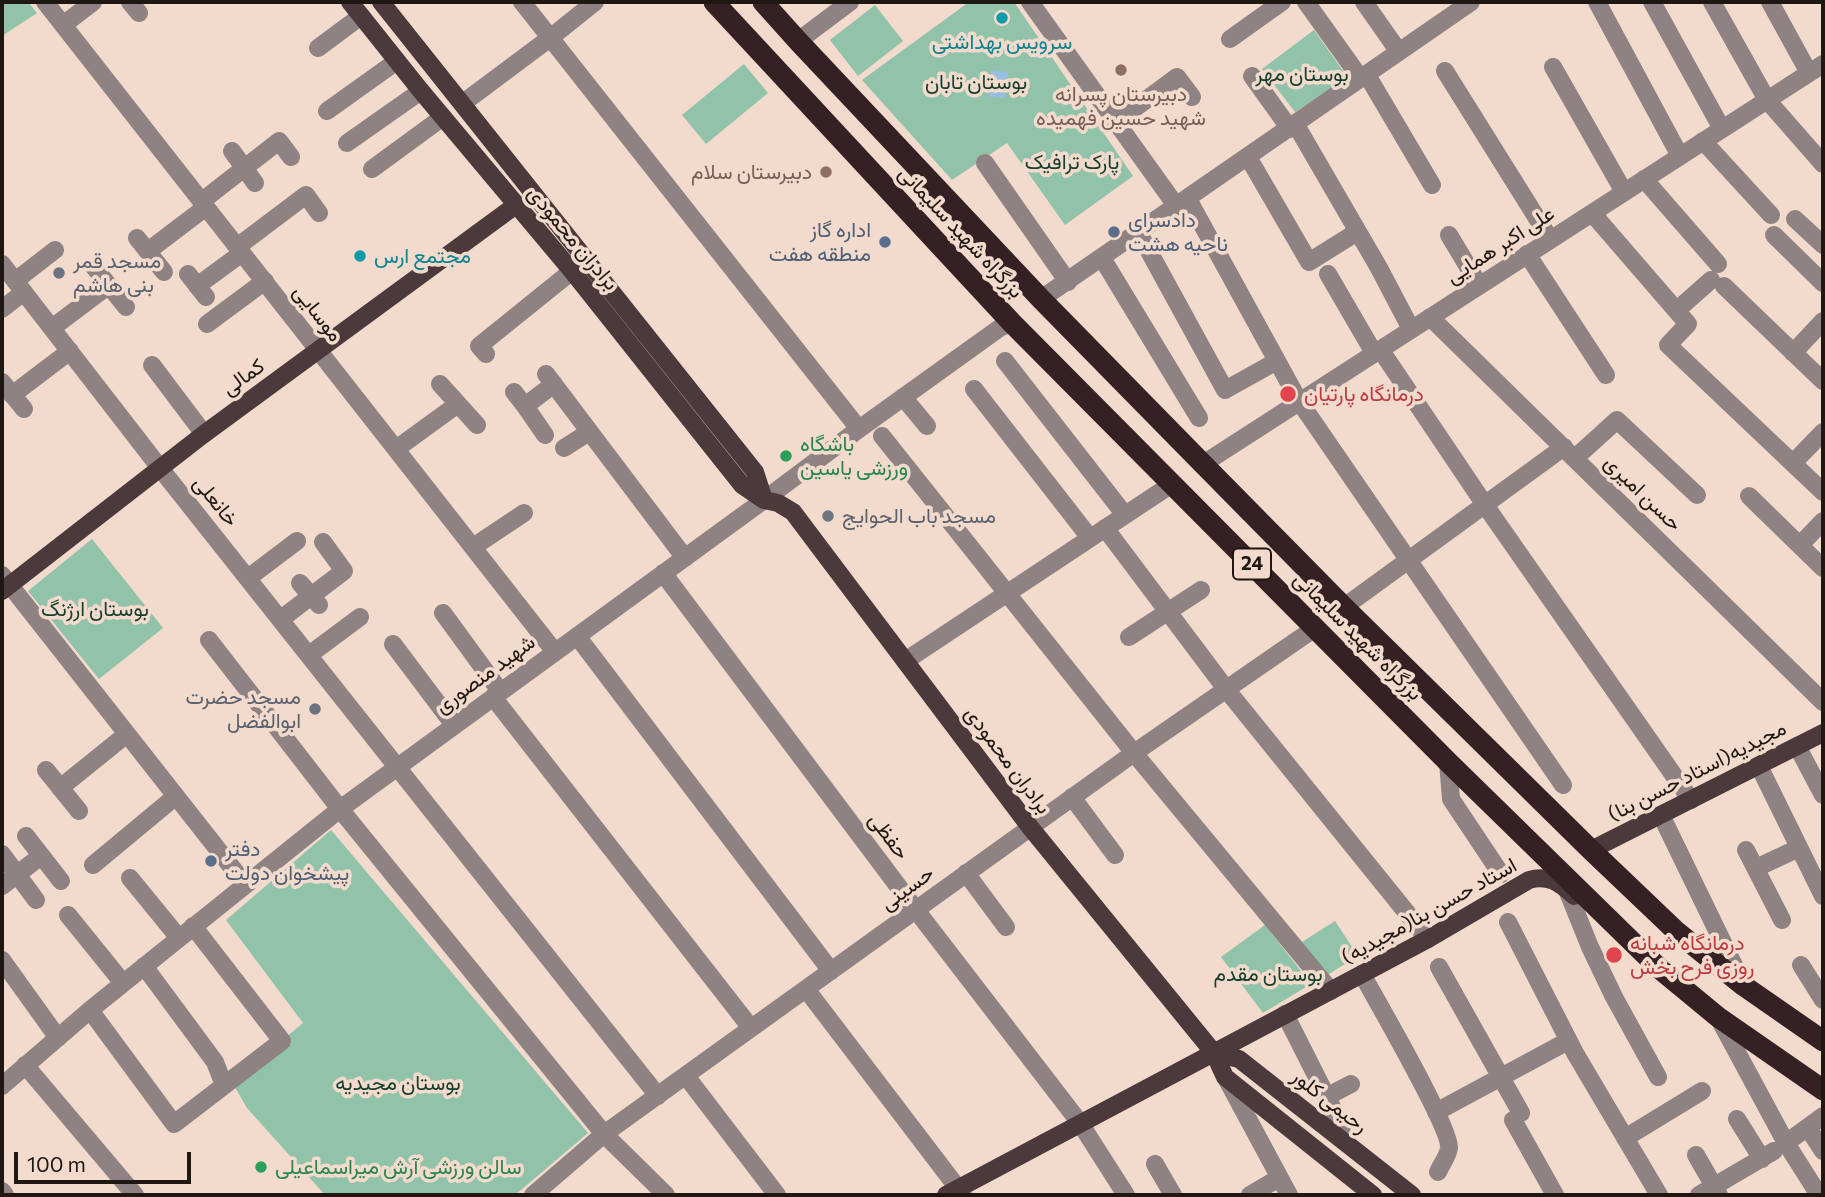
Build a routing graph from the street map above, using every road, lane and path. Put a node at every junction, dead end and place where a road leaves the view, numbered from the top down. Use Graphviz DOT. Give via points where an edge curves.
graph roads {
  1 [pos="45,2"];
  2 [pos="93,2"];
  3 [pos="381,2"];
  4 [pos="522,2"];
  5 [pos="595,2"];
  6 [pos="714,2"];
  7 [pos="763,2"];
  8 [pos="850,2"];
  9 [pos="1031,2"];
  10 [pos="1282,2"];
  11 [pos="1307,2"];
  12 [pos="1364,2"];
  13 [pos="1471,2"];
  14 [pos="1597,2"];
  15 [pos="1652,2"];
  16 [pos="1712,2"];
  17 [pos="1770,2"];
  18 [pos="356,9"];
  19 [pos="63,25"];
  20 [pos="550,38"];
  21 [pos="1230,39"];
  22 [pos="798,41"];
  23 [pos="318,48"];
  24 [pos="1399,52"];
  25 [pos="397,61"];
  26 [pos="1819,66"];
  27 [pos="1553,67"];
  28 [pos="1446,71"];
  29 [pos="1252,76"];
  30 [pos="1364,77"];
  31 [pos="421,91"];
  32 [pos="1192,97"];
  33 [pos="1766,100"];
  34 [pos="463,103"];
  35 [pos="327,111"];
  36 [pos="443,117"];
  37 [pos="1116,122"];
  38 [pos="1293,127"];
  39 [pos="1722,129"];
  40 [pos="1703,141"];
  41 [pos="347,143"];
  42 [pos="232,151"];
  43 [pos="1680,156"];
  44 [pos="1248,157"];
  45 [pos="291,158"];
  46 [pos="985,163"];
  47 [pos="1823,164"];
  48 [pos="244,168"];
  49 [pos="372,169"];
  50 [pos="1644,179"];
  51 [pos="255,183"];
  52 [pos="1432,185"];
  53 [pos="1624,192"];
  54 [pos="1182,203"];
  55 [pos="204,204"];
  56 [pos="516,205"];
  57 [pos="319,213"];
  58 [pos="1592,213"];
  59 [pos="1771,215"];
  60 [pos="1795,219"];
  61 [pos="494,222"];
  62 [pos="1357,232"];
  63 [pos="1139,233"];
  64 [pos="541,234"];
  65 [pos="1449,235"];
  66 [pos="1774,235"];
  67 [pos="1550,239"];
  68 [pos="1823,245"];
  69 [pos="55,250"];
  70 [pos="240,250"];
  71 [pos="1527,254"];
  72 [pos="1102,258"];
  73 [pos="2,264"];
  74 [pos="94,267"];
  75 [pos="572,271"];
  76 [pos="164,272"];
  77 [pos="1328,274"];
  78 [pos="1718,277"];
  79 [pos="265,281"];
  80 [pos="1068,282"];
  81 [pos="1823,283"];
  82 [pos="109,285"];
  83 [pos="1479,285"];
  84 [pos="20,286"];
  85 [pos="197,286"];
  86 [pos="1041,299"];
  87 [pos="126,307"];
  88 [pos="2,309"];
  89 [pos="1430,317"];
  90 [pos="1682,317"];
  91 [pos="1823,321"];
  92 [pos="1012,323"];
  93 [pos="207,324"];
  94 [pos="52,328"];
  95 [pos="1411,329"];
  96 [pos="318,350"];
  97 [pos="70,351"];
  98 [pos="1377,351"];
  99 [pos="1793,353"];
  100 [pos="486,354"];
  101 [pos="1005,361"];
  102 [pos="1277,362"];
  103 [pos="152,365"];
  104 [pos="1606,375"];
  105 [pos="1823,381"];
  106 [pos="440,384"];
  107 [pos="974,388"];
  108 [pos="7,389"];
  109 [pos="514,391"];
  110 [pos="904,397"];
  111 [pos="1299,401"];
  112 [pos="458,404"];
  113 [pos="525,406"];
  114 [pos="24,409"];
  115 [pos="1199,418"];
  116 [pos="477,425"];
  117 [pos="927,426"];
  118 [pos="859,429"];
  119 [pos="589,432"];
  120 [pos="1823,432"];
  121 [pos="204,434"];
  122 [pos="545,435"];
  123 [pos="882,436"];
  124 [pos="564,448"];
  125 [pos="396,449"];
  126 [pos="1569,453"];
  127 [pos="1793,463"];
  128 [pos="1203,464"];
  129 [pos="160,468"];
  130 [pos="1172,484"];
  131 [pos="1823,492"];
  132 [pos="1697,495"];
  133 [pos="1749,496"];
  134 [pos="764,500"];
  135 [pos="1485,505"];
  136 [pos="524,513"];
  137 [pos="1125,515"];
  138 [pos="1823,521"];
  139 [pos="1098,533"];
  140 [pos="297,541"];
  141 [pos="323,542"];
  142 [pos="1800,545"];
  143 [pos="473,547"];
  144 [pos="685,558"];
  145 [pos="1407,561"];
  146 [pos="1823,568"];
  147 [pos="663,573"];
  148 [pos="248,578"];
  149 [pos="4,584"];
  150 [pos="1201,590"];
  151 [pos="1007,593"];
  152 [pos="1344,607"];
  153 [pos="1168,611"];
  154 [pos="443,613"];
  155 [pos="360,617"];
  156 [pos="281,619"];
  157 [pos="1315,628"];
  158 [pos="577,636"];
  159 [pos="1129,637"];
  160 [pos="209,640"];
  161 [pos="393,644"];
  162 [pos="555,652"];
  163 [pos="309,654"];
  164 [pos="905,661"];
  165 [pos="1226,689"];
  166 [pos="496,694"];
  167 [pos="1823,702"];
  168 [pos="454,725"];
  169 [pos="1823,733"];
  170 [pos="127,734"];
  171 [pos="1797,746"];
  172 [pos="1133,753"];
  173 [pos="1448,762"];
  174 [pos="397,766"];
  175 [pos="1759,766"];
  176 [pos="46,770"];
  177 [pos="1563,785"];
  178 [pos="60,788"];
  179 [pos="1823,795"];
  180 [pos="176,796"];
  181 [pos="1072,797"];
  182 [pos="1691,800"];
  183 [pos="340,809"];
  184 [pos="79,811"];
  185 [pos="1661,815"];
  186 [pos="1030,827"];
  187 [pos="26,836"];
  188 [pos="1799,848"];
  189 [pos="1591,850"];
  190 [pos="1746,850"];
  191 [pos="2,854"];
  192 [pos="1115,855"];
  193 [pos="41,856"];
  194 [pos="93,865"];
  195 [pos="1756,868"];
  196 [pos="967,873"];
  197 [pos="1501,874"];
  198 [pos="17,875"];
  199 [pos="130,878"];
  200 [pos="61,881"];
  201 [pos="245,884"];
  202 [pos="2,887"];
  203 [pos="1567,890"];
  204 [pos="1823,896"];
  205 [pos="36,900"];
  206 [pos="916,910"];
  207 [pos="68,915"];
  208 [pos="1782,920"];
  209 [pos="1508,922"];
  210 [pos="193,926"];
  211 [pos="1006,927"];
  212 [pos="179,938"];
  213 [pos="1428,939"];
  214 [pos="2,960"];
  215 [pos="1801,965"];
  216 [pos="144,966"];
  217 [pos="1439,967"];
  218 [pos="1661,970"];
  219 [pos="831,971"];
  220 [pos="1362,974"];
  221 [pos="123,984"];
  222 [pos="1744,986"];
  223 [pos="806,989"];
  224 [pos="1331,992"];
  225 [pos="1823,1000"];
  226 [pos="90,1010"];
  227 [pos="1285,1014"];
  228 [pos="1718,1017"];
  229 [pos="751,1028"];
  230 [pos="58,1038"];
  231 [pos="1569,1041"];
  232 [pos="1823,1041"];
  233 [pos="1214,1053"];
  234 [pos="25,1065"];
  235 [pos="686,1076"];
  236 [pos="1225,1077"];
  237 [pos="1501,1077"];
  238 [pos="1658,1077"];
  239 [pos="1351,1084"];
  240 [pos="2,1086"];
  241 [pos="224,1086"];
  242 [pos="1823,1090"];
  243 [pos="1702,1091"];
  244 [pos="658,1096"];
  245 [pos="1326,1097"];
  246 [pos="1436,1112"];
  247 [pos="1823,1116"];
  248 [pos="1737,1119"];
  249 [pos="1080,1123"];
  250 [pos="1342,1127"];
  251 [pos="1808,1128"];
  252 [pos="604,1135"];
  253 [pos="1625,1138"];
  254 [pos="1774,1151"];
  255 [pos="1823,1151"];
  256 [pos="1696,1155"];
  257 [pos="1155,1164"];
  258 [pos="1438,1172"];
  259 [pos="1279,1178"];
  260 [pos="2,1191"];
  261 [pos="1711,1192"];
  262 [pos="955,1193"];
  263 [pos="5,1195"];
  264 [pos="135,1195"];
  265 [pos="533,1195"];
  266 [pos="666,1195"];
  267 [pos="777,1195"];
  268 [pos="1126,1195"];
  269 [pos="1173,1195"];
  270 [pos="1250,1195"];
  271 [pos="1289,1195"];
  272 [pos="1373,1195"];
  273 [pos="1412,1195"];
  274 [pos="1555,1195"];
  275 [pos="1659,1195"];
  276 [pos="1819,1195"];
  1 -- 19 [label="street, موسایی"];
  2 -- 19 [label="street"];
  3 -- 34 [label="main road, برادران محمودی"];
  4 -- 20 [label="street"];
  5 -- 20 [label="street"];
  6 -- 92 [label="highway, بزرگراه شهید سلیمانی / 24"];
  7 -- 22 [label="highway, 24"];
  8 -- 22 [label="street"];
  9 -- 37 [label="street"];
  10 -- 21 [label="street"];
  11 -- 30 [label="street"];
  12 -- 24 [label="street"];
  13 -- 24 [label="street"];
  14 -- 43 [label="street"];
  15 -- 39 [label="street"];
  16 -- 33 [label="street"];
  17 -- 26 [label="street"];
  18 -- 23 [label="street"];
  18 -- 25 [label="main road, برادران محمودی"];
  19 -- 55 [label="street, موسایی"];
  20 -- 34 [label="street"];
  20 -- 118 [label="street"];
  22 -- 86 [label="highway, 24"];
  24 -- 30 [label="street"];
  25 -- 31 [label="main road, برادران محمودی"];
  25 -- 35 [label="street"];
  26 -- 33 [label="street, علی اکبر همایی"];
  27 -- 53 [label="street"];
  28 -- 67 [label="street"];
  29 -- 38 [label="street"];
  30 -- 38 [label="street"];
  30 -- 52 [label="street"];
  31 -- 36 [label="main road, برادران محمودی"];
  31 -- 41 [label="street"];
  32 -- 37 [label="street" via="1177,77"];
  33 -- 39 [label="street, علی اکبر همایی"];
  33 -- 47 [label="street"];
  34 -- 36 [label="main road"];
  34 -- 134 [label="main road, برادران محمودی" via="755,472"];
  36 -- 49 [label="street"];
  36 -- 56 [label="main road, برادران محمودی"];
  37 -- 54 [label="street"];
  38 -- 44 [label="street"];
  38 -- 62 [label="street"];
  39 -- 40 [label="street, علی اکبر همایی"];
  40 -- 43 [label="street, علی اکبر همایی"];
  40 -- 59 [label="street"];
  42 -- 48 [label="street"];
  43 -- 50 [label="street, علی اکبر همایی"];
  44 -- 54 [label="street"];
  44 -- 62 [label="street" via="1309,262"];
  45 -- 48 [label="street" via="275,137"];
  46 -- 80 [label="street"];
  48 -- 51 [label="street"];
  48 -- 55 [label="street"];
  50 -- 53 [label="street, علی اکبر همایی"];
  50 -- 78 [label="street"];
  53 -- 58 [label="street, علی اکبر همایی"];
  54 -- 63 [label="street"];
  54 -- 102 [label="street"];
  55 -- 70 [label="street, موسایی"];
  55 -- 76 [label="street" via="142,244"];
  56 -- 61 [label="main road, کمالی"];
  56 -- 64 [label="main road, برادران محمودی"];
  57 -- 70 [label="street" via="306,195"];
  58 -- 67 [label="street, علی اکبر همایی"];
  58 -- 90 [label="street"];
  60 -- 68 [label="street"];
  61 -- 64 [label="main road" via="515,220"];
  61 -- 96 [label="main road, کمالی"];
  62 -- 95 [label="street"];
  63 -- 72 [label="street"];
  63 -- 102 [label="street" via="1225,390"];
  64 -- 75 [label="main road, برادران محمودی"];
  65 -- 83 [label="street"];
  66 -- 81 [label="street"];
  67 -- 71 [label="street, علی اکبر همایی"];
  69 -- 84 [label="street"];
  70 -- 79 [label="street, موسایی"];
  70 -- 85 [label="street"];
  71 -- 83 [label="street, علی اکبر همایی"];
  71 -- 104 [label="street"];
  72 -- 80 [label="street"];
  72 -- 115 [label="street"];
  73 -- 84 [label="street, خانعلی"];
  74 -- 82 [label="street"];
  75 -- 100 [label="street" via="479,346"];
  75 -- 134 [label="main road, برادران محمودی" via="742,485"];
  77 -- 98 [label="street"];
  78 -- 90 [label="street"];
  78 -- 99 [label="street"];
  79 -- 93 [label="street"];
  79 -- 96 [label="street, موسایی"];
  80 -- 86 [label="street"];
  82 -- 87 [label="street"];
  82 -- 94 [label="street"];
  83 -- 89 [label="street, علی اکبر همایی"];
  84 -- 88 [label="street"];
  84 -- 94 [label="street, خانعلی"];
  86 -- 128 [label="highway, 24"];
  89 -- 95 [label="street, علی اکبر همایی"];
  89 -- 126 [label="street, حسن امیری"];
  90 -- 127 [label="street" via="1668,345"];
  91 -- 99 [label="street"];
  92 -- 110 [label="street, شهید منصوری"];
  92 -- 130 [label="highway, بزرگراه شهید سلیمانی / 24"];
  94 -- 97 [label="street, خانعلی"];
  95 -- 98 [label="street, علی اکبر همایی"];
  96 -- 121 [label="main road, کمالی"];
  96 -- 125 [label="street, موسایی"];
  97 -- 108 [label="street"];
  97 -- 129 [label="street, خانعلی"];
  98 -- 111 [label="street, علی اکبر همایی"];
  98 -- 135 [label="street"];
  99 -- 105 [label="street"];
  101 -- 137 [label="street"];
  102 -- 111 [label="street"];
  103 -- 121 [label="street"];
  106 -- 112 [label="street"];
  107 -- 139 [label="street"];
  108 -- 114 [label="street"];
  109 -- 113 [label="street"];
  110 -- 117 [label="street"];
  110 -- 118 [label="street, شهید منصوری"];
  111 -- 128 [label="street, علی اکبر همایی"];
  111 -- 145 [label="street"];
  112 -- 116 [label="street"];
  112 -- 125 [label="street"];
  113 -- 119 [label="street" via="550,379"];
  113 -- 122 [label="street"];
  118 -- 134 [label="street, شهید منصوری"];
  119 -- 124 [label="street"];
  119 -- 144 [label="street"];
  120 -- 127 [label="street"];
  121 -- 129 [label="main road, کمالی"];
  123 -- 151 [label="street"];
  125 -- 143 [label="street, موسایی"];
  126 -- 132 [label="street" via="1617,420"];
  126 -- 135 [label="street"];
  126 -- 167 [label="street, حسن امیری"];
  127 -- 131 [label="street"];
  128 -- 152 [label="highway, 24"];
  129 -- 148 [label="street, خانعلی"];
  129 -- 149 [label="main road, کمالی"];
  130 -- 137 [label="street"];
  130 -- 157 [label="highway, بزرگراه شهید سلیمانی / 24"];
  133 -- 142 [label="street"];
  134 -- 144 [label="street, شهید منصوری"];
  134 -- 164 [label="main road, برادران محمودی" via="793,512"];
  135 -- 145 [label="street"];
  135 -- 182 [label="street"];
  136 -- 143 [label="street"];
  137 -- 139 [label="street"];
  138 -- 142 [label="street"];
  139 -- 151 [label="street"];
  139 -- 153 [label="street"];
  140 -- 148 [label="street"];
  141 -- 156 [label="street" via="344,571"];
  142 -- 146 [label="street"];
  143 -- 162 [label="street, موسایی"];
  144 -- 147 [label="street, شهید منصوری"];
  145 -- 152 [label="street"];
  145 -- 177 [label="street"];
  147 -- 158 [label="street, شهید منصوری"];
  147 -- 206 [label="street, حفظی"];
  148 -- 156 [label="street, خانعلی"];
  149 -- 170 [label="street"];
  150 -- 153 [label="street"];
  151 -- 164 [label="street"];
  151 -- 172 [label="street"];
  152 -- 189 [label="highway, 24"];
  153 -- 159 [label="street"];
  153 -- 165 [label="street"];
  154 -- 166 [label="street"];
  155 -- 163 [label="street"];
  156 -- 163 [label="street, خانعلی"];
  157 -- 165 [label="street, حسینی"];
  157 -- 173 [label="highway, بزرگراه شهید سلیمانی / 24"];
  158 -- 162 [label="street, شهید منصوری"];
  158 -- 219 [label="street"];
  160 -- 183 [label="street"];
  161 -- 168 [label="street"];
  162 -- 166 [label="street, شهید منصوری"];
  163 -- 174 [label="street, خانعلی"];
  164 -- 186 [label="main road, برادران محمودی"];
  165 -- 172 [label="street, حسینی"];
  165 -- 213 [label="street"];
  166 -- 168 [label="street, شهید منصوری"];
  166 -- 229 [label="street"];
  168 -- 174 [label="street, شهید منصوری"];
  169 -- 171 [label="main road, مجیدیه(استاد حسن بنا)"];
  170 -- 178 [label="street"];
  170 -- 180 [label="street"];
  171 -- 175 [label="main road, مجیدیه(استاد حسن بنا)"];
  171 -- 179 [label="street"];
  172 -- 181 [label="street, حسینی"];
  172 -- 224 [label="street"];
  173 -- 197 [label="street" via="1451,799"];
  173 -- 218 [label="highway, بزرگراه شهید سلیمانی / 24"];
  174 -- 183 [label="street, شهید منصوری"];
  174 -- 244 [label="street, خانعلی"];
  175 -- 182 [label="main road, مجیدیه(استاد حسن بنا)"];
  175 -- 188 [label="street"];
  176 -- 178 [label="street"];
  178 -- 184 [label="street"];
  180 -- 194 [label="street"];
  180 -- 201 [label="street"];
  181 -- 186 [label="street, حسینی"];
  181 -- 192 [label="street"];
  182 -- 185 [label="main road, مجیدیه(استاد حسن بنا)"];
  183 -- 201 [label="street, شهید منصوری"];
  183 -- 252 [label="street"];
  185 -- 189 [label="main road, مجیدیه(استاد حسن بنا)"];
  185 -- 222 [label="street"];
  186 -- 196 [label="street, حسینی"];
  186 -- 233 [label="main road, برادران محمودی"];
  187 -- 193 [label="street"];
  188 -- 195 [label="street"];
  188 -- 204 [label="street"];
  189 -- 222 [label="highway, 24" via="1677,932"];
  190 -- 195 [label="street"];
  191 -- 198 [label="street"];
  193 -- 198 [label="street"];
  193 -- 200 [label="street"];
  195 -- 208 [label="street"];
  196 -- 206 [label="street, حسینی"];
  196 -- 211 [label="street"];
  198 -- 202 [label="street"];
  198 -- 205 [label="street"];
  199 -- 212 [label="street"];
  201 -- 210 [label="street, شهید منصوری"];
  203 -- 213 [label="main road, استاد حسن بنا(مجیدیه)" via="1543,877 1529,880"];
  203 -- 218 [label="main road, استاد حسن بنا(مجیدیه)"];
  203 -- 238 [label="street" via="1614,997"];
  206 -- 219 [label="street, حسینی"];
  206 -- 249 [label="street, حفظی"];
  207 -- 221 [label="street"];
  209 -- 231 [label="street"];
  210 -- 212 [label="street, شهید منصوری"];
  210 -- 241 [label="street" via="282,1041"];
  212 -- 216 [label="street, شهید منصوری"];
  213 -- 220 [label="main road, استاد حسن بنا(مجیدیه)"];
  214 -- 230 [label="street"];
  215 -- 225 [label="street"];
  216 -- 221 [label="street, شهید منصوری"];
  216 -- 241 [label="street" via="215,1062"];
  217 -- 237 [label="street"];
  218 -- 228 [label="highway, بزرگراه شهید سلیمانی / 24"];
  219 -- 223 [label="street, حسینی"];
  220 -- 224 [label="main road, استاد حسن بنا(مجیدیه)"];
  220 -- 246 [label="street"];
  221 -- 226 [label="street, شهید منصوری"];
  222 -- 232 [label="highway, 24"];
  223 -- 229 [label="street, حسینی"];
  223 -- 262 [label="street"];
  224 -- 227 [label="main road, استاد حسن بنا(مجیدیه)"];
  226 -- 230 [label="street, شهید منصوری"];
  226 -- 241 [label="street" via="174,1124"];
  227 -- 233 [label="main road, استاد حسن بنا(مجیدیه)"];
  227 -- 245 [label="street"];
  228 -- 242 [label="highway, بزرگراه شهید سلیمانی / 24"];
  228 -- 254 [label="street"];
  229 -- 235 [label="street, حسینی"];
  230 -- 234 [label="street, شهید منصوری"];
  231 -- 237 [label="street"];
  231 -- 253 [label="street"];
  233 -- 236 [label="main road, برادران محمودی"];
  233 -- 249 [label="main road, استاد حسن بنا(مجیدیه)"];
  233 -- 273 [label="main road, رحیمی کلور" via="1239,1059"];
  234 -- 240 [label="street, شهید منصوری"];
  234 -- 264 [label="street"];
  235 -- 244 [label="street, حسینی"];
  235 -- 267 [label="street"];
  236 -- 259 [label="street"];
  236 -- 272 [label="main road"];
  237 -- 246 [label="street"];
  237 -- 274 [label="street"];
  239 -- 245 [label="street"];
  243 -- 253 [label="street"];
  244 -- 252 [label="street, حسینی"];
  245 -- 250 [label="street"];
  246 -- 258 [label="street" via="1449,1149"];
  247 -- 251 [label="street"];
  248 -- 254 [label="street"];
  249 -- 262 [label="main road, استاد حسن بنا(مجیدیه)"];
  249 -- 268 [label="street, حفظی"];
  251 -- 254 [label="street"];
  251 -- 255 [label="street"];
  252 -- 265 [label="street, حسینی"];
  252 -- 266 [label="street"];
  253 -- 275 [label="street"];
  254 -- 261 [label="street"];
  254 -- 276 [label="street"];
  256 -- 261 [label="street"];
  257 -- 269 [label="street"];
  259 -- 270 [label="street"];
  259 -- 271 [label="street"];
  260 -- 263 [label="street"];
}
